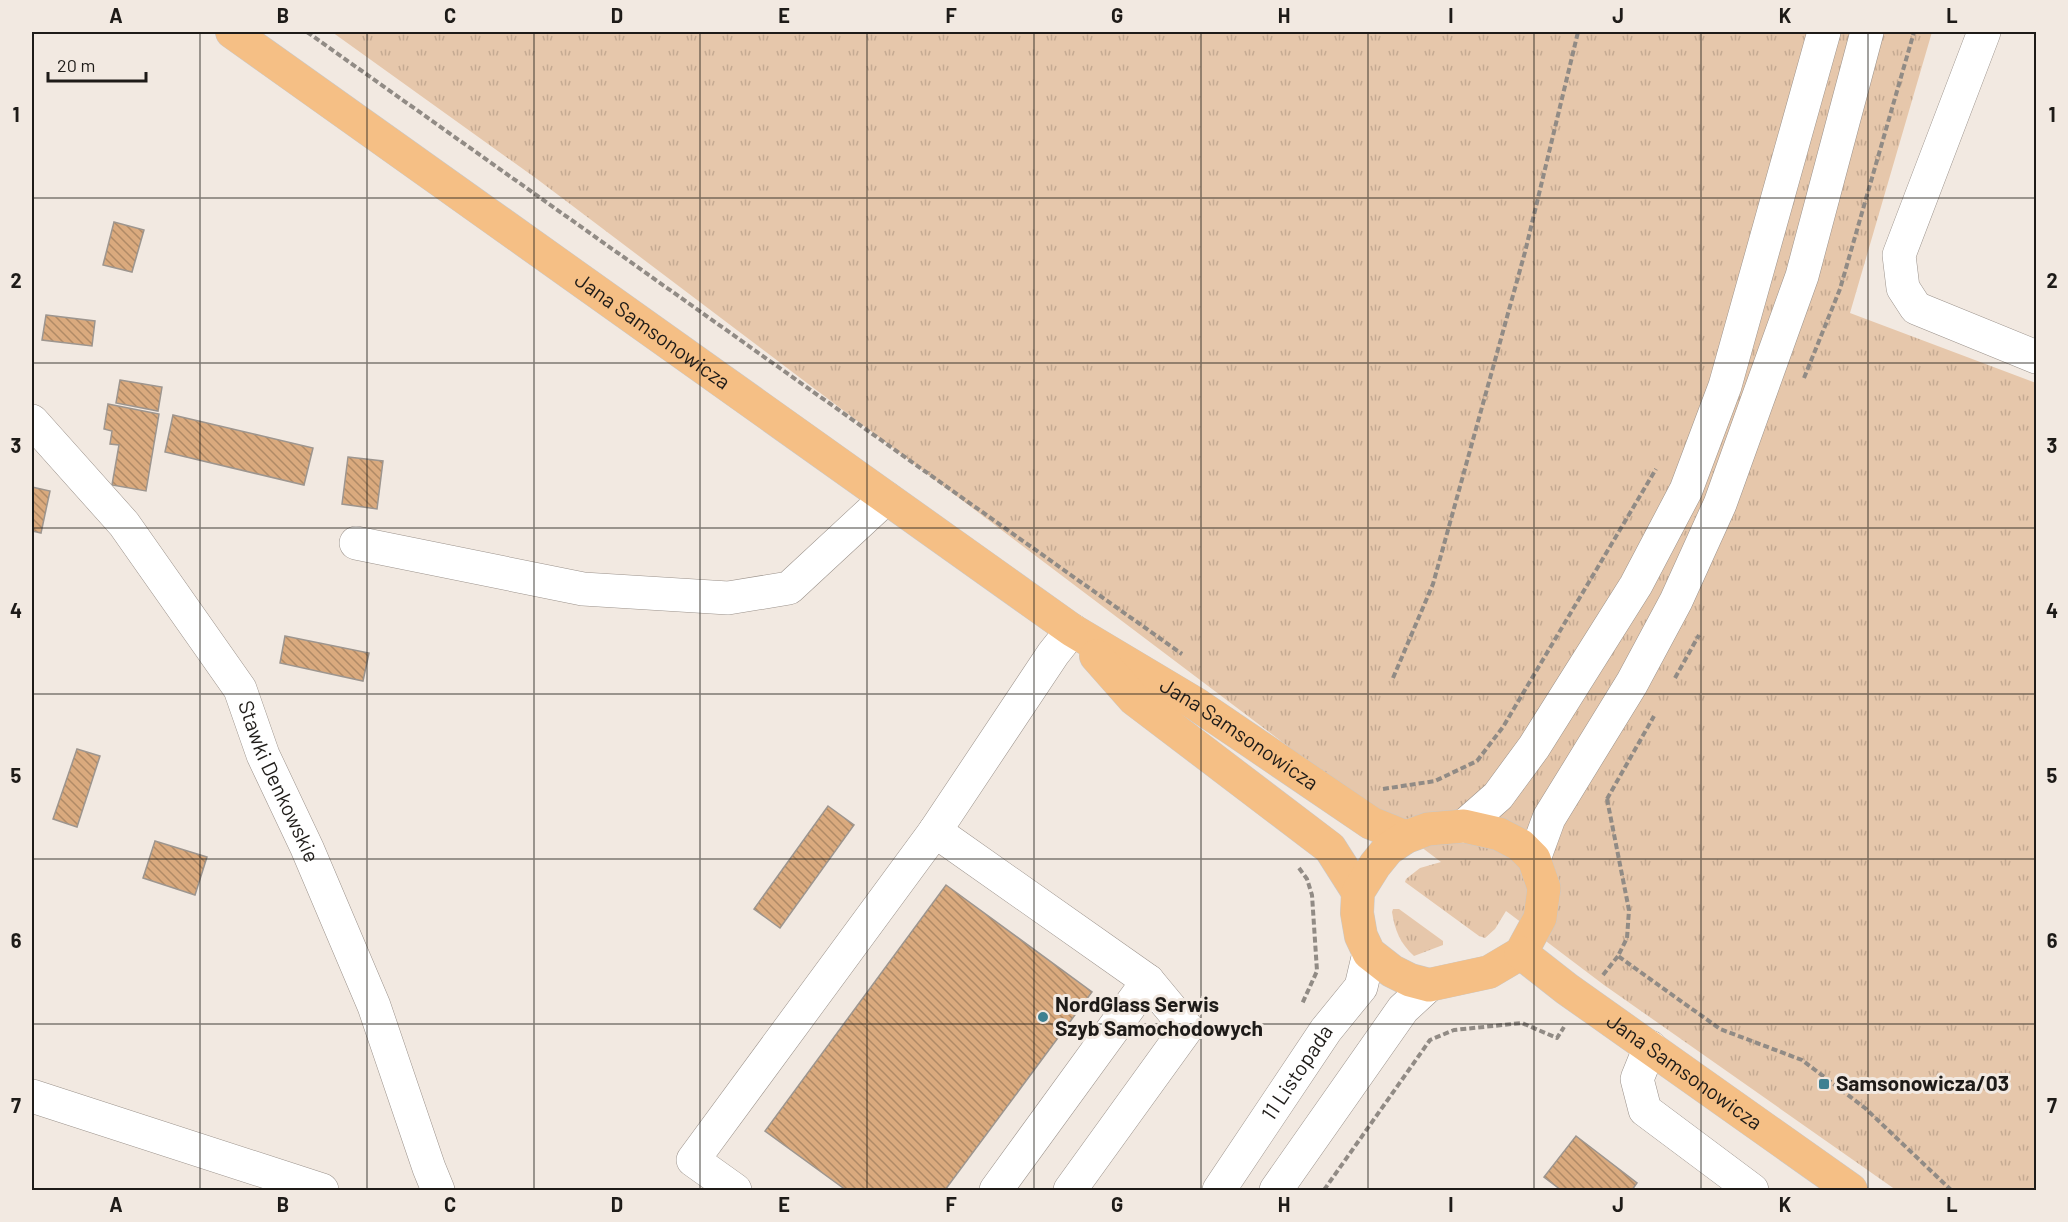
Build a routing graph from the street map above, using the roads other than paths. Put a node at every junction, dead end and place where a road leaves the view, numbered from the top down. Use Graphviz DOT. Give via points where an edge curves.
graph roads {
  1 [pos="232,32"];
  2 [pos="1824,32"];
  3 [pos="1867,32"];
  4 [pos="1984,32"];
  5 [pos="2037,357"];
  6 [pos="32,421"];
  7 [pos="886,498"];
  8 [pos="356,543"];
  9 [pos="1072,630"];
  10 [pos="1464,826"];
  11 [pos="935,831"];
  12 [pos="1406,837"];
  13 [pos="1533,859"];
  14 [pos="1358,892"];
  15 [pos="1369,953"];
  16 [pos="1521,953"];
  17 [pos="1148,981"];
  18 [pos="1429,985"];
  19 [pos="1650,1047"];
  20 [pos="32,1096"];
  21 [pos="321,1191"];
  22 [pos="438,1191"];
  23 [pos="735,1191"];
  24 [pos="996,1191"];
  25 [pos="1070,1191"];
  26 [pos="1219,1191"];
  27 [pos="1276,1191"];
  28 [pos="1752,1191"];
  29 [pos="1851,1191"];
  1 -- 7 [label="main road, Jana Samsonowicza"];
  2 -- 10 [label="street" via="1725,386 1686,490 1636,585 1534,747 1498,796"];
  3 -- 13 [label="street" via="1802,276 1720,504 1676,601 1632,683 1549,818"];
  4 -- 5 [label="street" via="1899,255 1902,288 1916,308"];
  6 -- 22 [label="street, Stawki Denkowskie" via="124,524 240,690 263,755 374,1006"];
  7 -- 8 [label="street" via="789,588 728,598 583,590"];
  7 -- 9 [label="main road, Jana Samsonowicza"];
  9 -- 11 [label="street"];
  9 -- 12 [label="main road, Jana Samsonowicza" via="1196,704 1371,823"];
  9 -- 14 [label="main road, Jana Samsonowicza" via="1134,699 1330,848"];
  10 -- 12 [label="main road" via="1428,828"];
  10 -- 13 [label="main road" via="1499,834 1520,844"];
  11 -- 17 [label="street"];
  11 -- 23 [label="street" via="693,1160"];
  12 -- 14 [label="main road" via="1381,857"];
  13 -- 16 [label="main road" via="1544,888 1540,918"];
  14 -- 15 [label="main road" via="1361,936"];
  15 -- 18 [label="main road" via="1392,971"];
  15 -- 26 [label="street, 11 Listopada" via="1360,987 1326,1030"];
  16 -- 18 [label="main road" via="1488,972"];
  16 -- 19 [label="main road, Jana Samsonowicza"];
  17 -- 24 [label="street"];
  17 -- 25 [label="street" via="1186,1028"];
  18 -- 27 [label="street" via="1403,1009"];
  19 -- 28 [label="street" via="1637,1079 1645,1110"];
  19 -- 29 [label="main road, Jana Samsonowicza"];
  20 -- 21 [label="street"];
}
